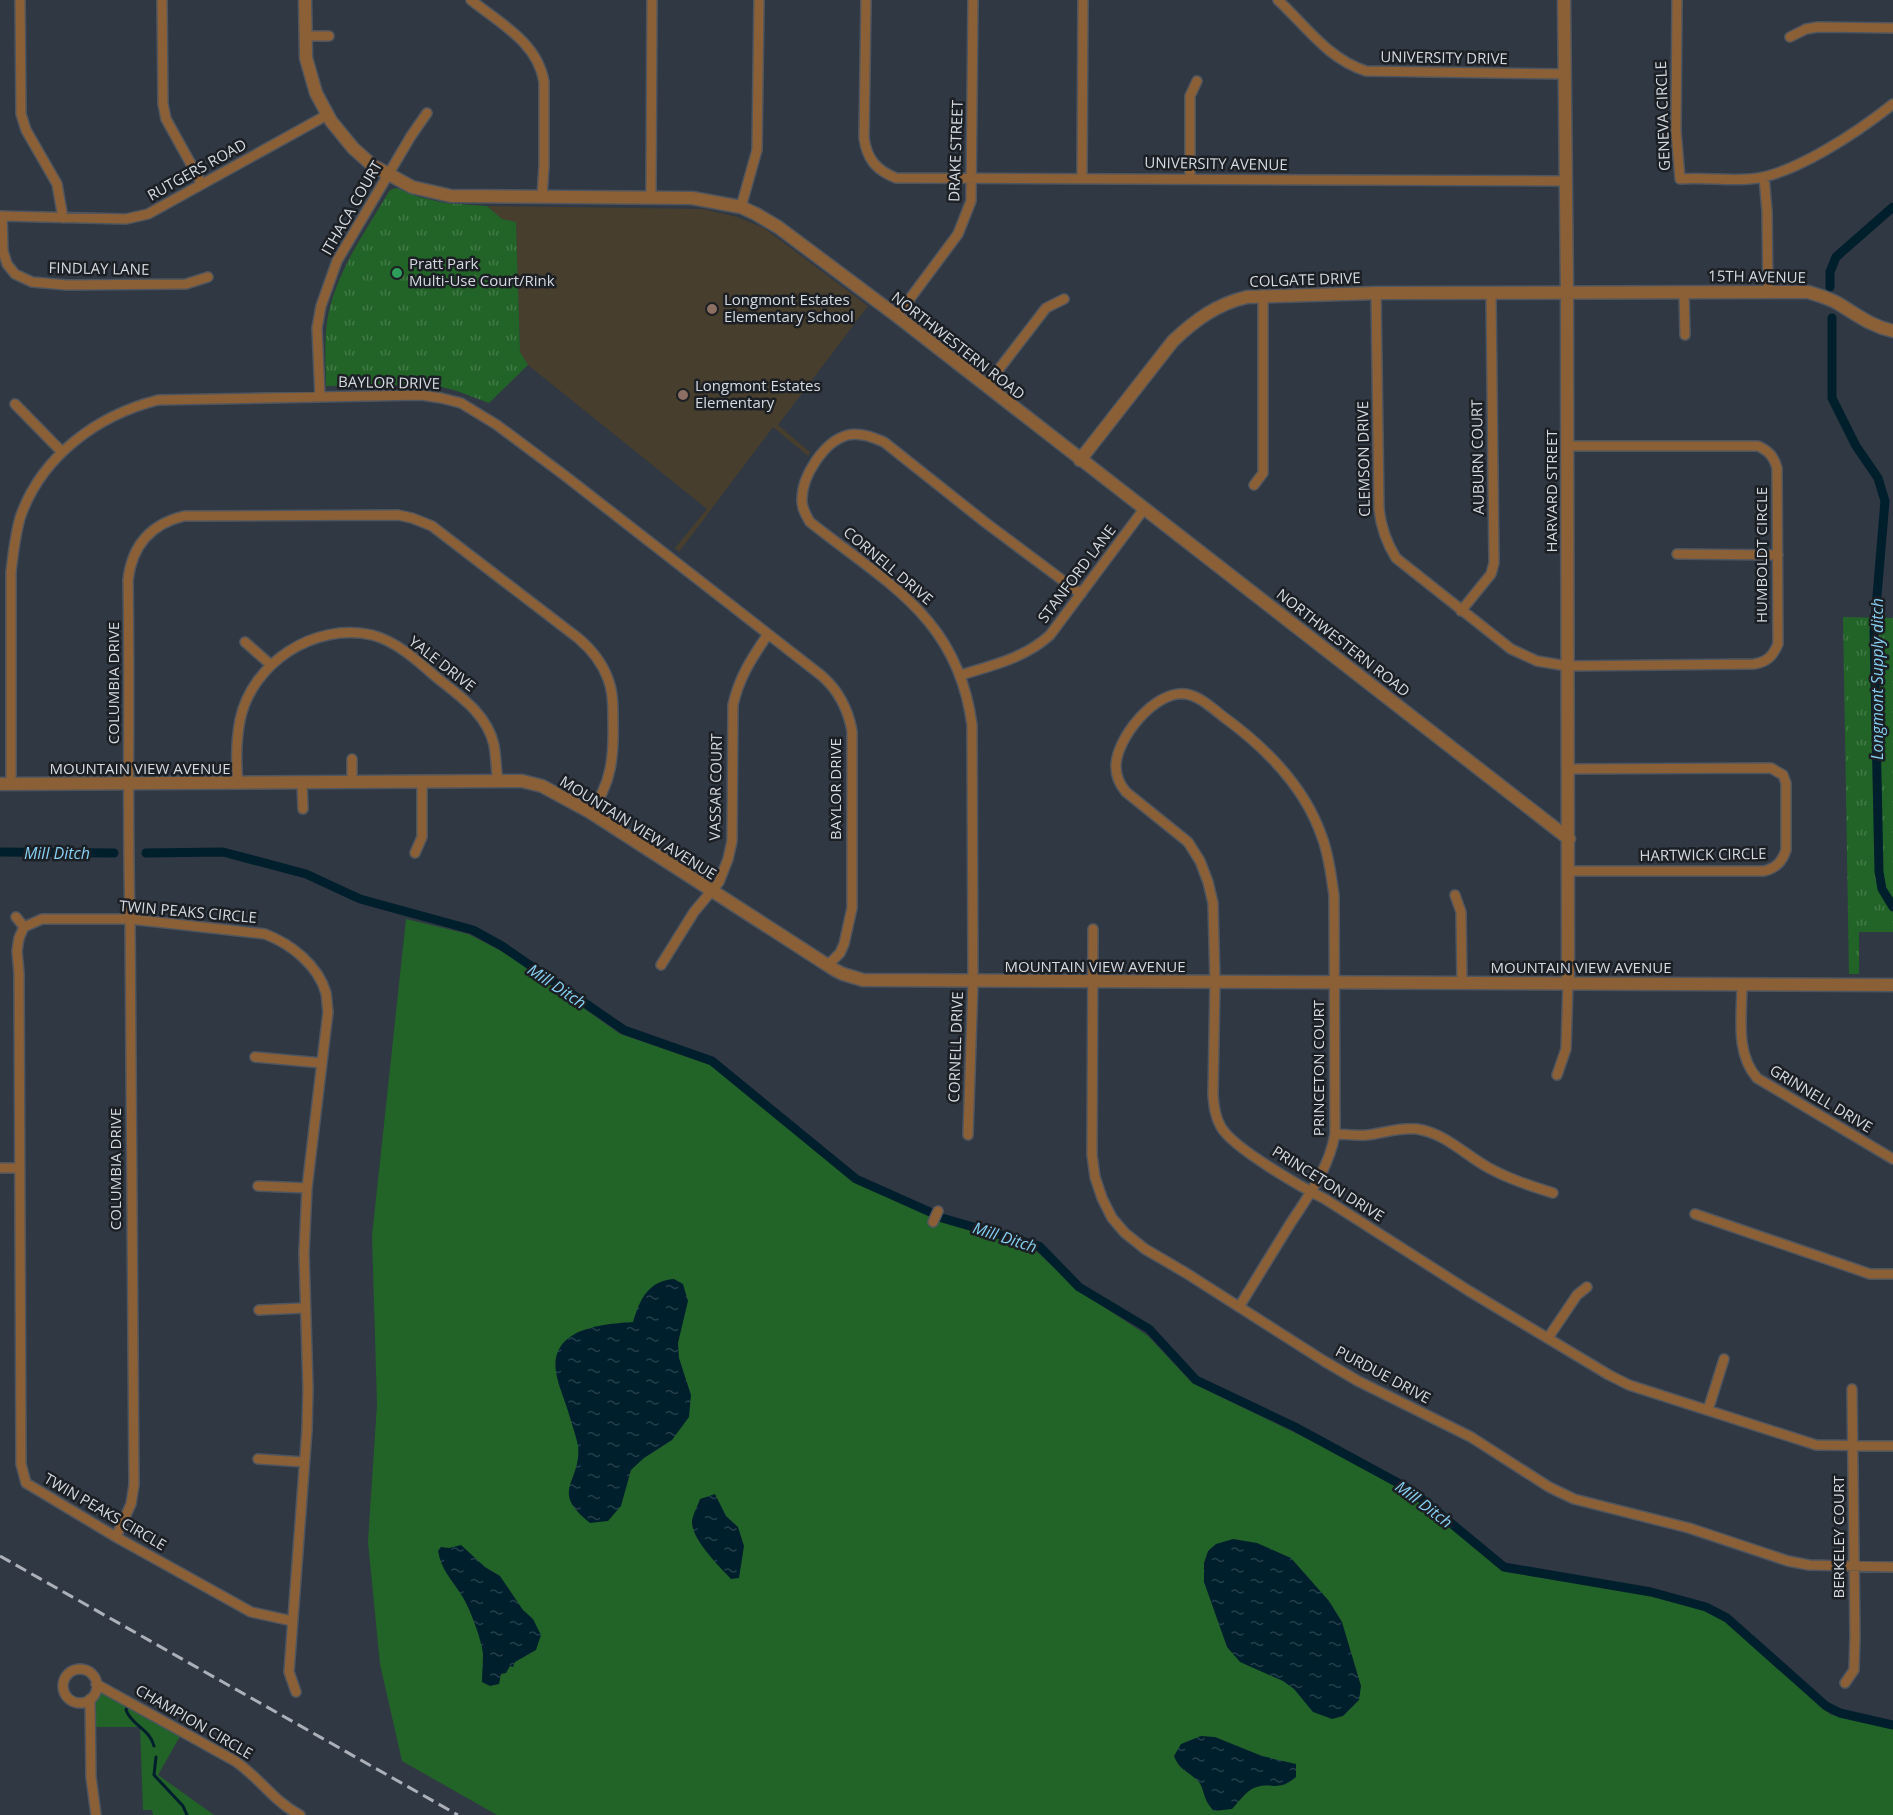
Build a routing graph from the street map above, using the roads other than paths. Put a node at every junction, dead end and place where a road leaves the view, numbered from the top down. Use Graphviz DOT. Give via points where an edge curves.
graph roads {
  1 [pos="20,0"];
  2 [pos="162,0"];
  3 [pos="306,0"];
  4 [pos="471,0"];
  5 [pos="652,0"];
  6 [pos="759,0"];
  7 [pos="866,0"];
  8 [pos="973,0"];
  9 [pos="1083,0"];
  10 [pos="1278,0"];
  11 [pos="1564,0"];
  12 [pos="1677,0"];
  13 [pos="1893,28"];
  14 [pos="305,36"];
  15 [pos="329,36"];
  16 [pos="1790,37"];
  17 [pos="1564,74"];
  18 [pos="1197,81"];
  19 [pos="1893,104"];
  20 [pos="428,113"];
  21 [pos="327,115"];
  22 [pos="388,174"];
  23 [pos="1764,177"];
  24 [pos="973,178"];
  25 [pos="1082,178"];
  26 [pos="1190,179"];
  27 [pos="1565,181"];
  28 [pos="202,184"];
  29 [pos="542,196"];
  30 [pos="651,197"];
  31 [pos="741,207"];
  32 [pos="1,216"];
  33 [pos="63,218"];
  34 [pos="208,277"];
  35 [pos="1684,291"];
  36 [pos="1768,291"];
  37 [pos="1376,293"];
  38 [pos="1491,293"];
  39 [pos="1567,293"];
  40 [pos="1263,295"];
  41 [pos="1064,299"];
  42 [pos="897,316"];
  43 [pos="1893,331"];
  44 [pos="1684,335"];
  45 [pos="986,386"];
  46 [pos="320,397"];
  47 [pos="15,404"];
  48 [pos="1567,446"];
  49 [pos="62,452"];
  50 [pos="1080,459"];
  51 [pos="1254,485"];
  52 [pos="1144,509"];
  53 [pos="1677,554"];
  54 [pos="1778,555"];
  55 [pos="1080,594"];
  56 [pos="1461,611"];
  57 [pos="768,634"];
  58 [pos="245,642"];
  59 [pos="271,665"];
  60 [pos="1568,666"];
  61 [pos="961,675"];
  62 [pos="352,759"];
  63 [pos="1567,769"];
  64 [pos="498,781"];
  65 [pos="352,782"];
  66 [pos="422,782"];
  67 [pos="302,783"];
  68 [pos="5,784"];
  69 [pos="238,784"];
  70 [pos="130,785"];
  71 [pos="303,809"];
  72 [pos="590,812"];
  73 [pos="1569,839"];
  74 [pos="415,852"];
  75 [pos="1569,871"];
  76 [pos="712,891"];
  77 [pos="1455,895"];
  78 [pos="16,916"];
  79 [pos="130,919"];
  80 [pos="24,927"];
  81 [pos="1093,930"];
  82 [pos="828,965"];
  83 [pos="661,966"];
  84 [pos="973,982"];
  85 [pos="1094,982"];
  86 [pos="1215,982"];
  87 [pos="1334,982"];
  88 [pos="1462,983"];
  89 [pos="1568,983"];
  90 [pos="1742,984"];
  91 [pos="1893,985"];
  92 [pos="255,1057"];
  93 [pos="322,1063"];
  94 [pos="1557,1076"];
  95 [pos="968,1134"];
  96 [pos="1335,1134"];
  97 [pos="1893,1159"];
  98 [pos="0,1168"];
  99 [pos="19,1168"];
  100 [pos="258,1186"];
  101 [pos="307,1188"];
  102 [pos="1311,1192"];
  103 [pos="1553,1193"];
  104 [pos="938,1210"];
  105 [pos="1695,1214"];
  106 [pos="933,1222"];
  107 [pos="1893,1274"];
  108 [pos="1587,1287"];
  109 [pos="1239,1307"];
  110 [pos="304,1308"];
  111 [pos="260,1310"];
  112 [pos="1548,1338"];
  113 [pos="1724,1359"];
  114 [pos="1852,1389"];
  115 [pos="1708,1410"];
  116 [pos="1893,1446"];
  117 [pos="1854,1447"];
  118 [pos="258,1459"];
  119 [pos="304,1462"];
  120 [pos="116,1537"];
  121 [pos="1854,1568"];
  122 [pos="1893,1568"];
  123 [pos="292,1621"];
  124 [pos="1845,1683"];
  125 [pos="96,1684"];
  126 [pos="296,1692"];
  127 [pos="90,1699"];
  128 [pos="96,1815"];
  129 [pos="300,1815"];
  1 -- 33 [label="street" via="21,114 57,184"];
  2 -- 28 [label="street" via="166,119"];
  3 -- 14 [label="street, NORTHWESTERN ROAD"];
  4 -- 29 [label="street" via="530,48 542,70"];
  5 -- 30 [label="street"];
  6 -- 31 [label="street" via="758,150"];
  7 -- 24 [label="street, UNIVERSITY AVENUE" via="864,138 872,163 896,178"];
  8 -- 24 [label="street, DRAKE STREET"];
  9 -- 25 [label="street"];
  10 -- 17 [label="street, UNIVERSITY DRIVE" via="1340,59 1366,71"];
  11 -- 17 [label="street, HARVARD STREET"];
  12 -- 23 [label="street, GENEVA CIRCLE" via="1676,131 1680,179"];
  13 -- 16 [label="street" via="1818,27"];
  14 -- 15 [label="street"];
  14 -- 21 [label="street, NORTHWESTERN ROAD" via="309,70"];
  17 -- 27 [label="street, HARVARD STREET"];
  18 -- 26 [label="street" via="1190,96"];
  19 -- 23 [label="street, GENEVA CIRCLE" via="1815,155"];
  20 -- 22 [label="street, ITHACA COURT"];
  21 -- 22 [label="street, NORTHWESTERN ROAD" via="353,148"];
  21 -- 28 [label="street, RUTGERS ROAD"];
  22 -- 29 [label="street, NORTHWESTERN ROAD" via="412,187 451,196"];
  22 -- 46 [label="street, ITHACA COURT" via="337,261 321,306"];
  23 -- 36 [label="street"];
  24 -- 25 [label="street, UNIVERSITY AVENUE"];
  24 -- 42 [label="street, DRAKE STREET" via="971,201 958,234"];
  25 -- 26 [label="street, UNIVERSITY AVENUE"];
  26 -- 27 [label="street, UNIVERSITY AVENUE"];
  27 -- 39 [label="street, HARVARD STREET"];
  28 -- 33 [label="street, RUTGERS ROAD" via="148,214 126,219"];
  29 -- 30 [label="street, NORTHWESTERN ROAD"];
  30 -- 31 [label="street, NORTHWESTERN ROAD" via="708,200"];
  31 -- 42 [label="street, NORTHWESTERN ROAD" via="778,227"];
  32 -- 33 [label="street, RUTGERS ROAD"];
  32 -- 34 [label="street, FINDLAY LANE" via="7,264 15,274 32,282 186,285"];
  35 -- 36 [label="street, 15TH AVENUE"];
  35 -- 39 [label="street, 15TH AVENUE"];
  35 -- 44 [label="street"];
  36 -- 43 [label="street, 15TH AVENUE" via="1808,292 1825,297 1879,328"];
  37 -- 38 [label="street, COLGATE DRIVE"];
  37 -- 40 [label="street, COLGATE DRIVE"];
  37 -- 56 [label="street, CLEMSON DRIVE" via="1380,524 1396,558"];
  38 -- 39 [label="street, COLGATE DRIVE"];
  38 -- 56 [label="street, AUBURN COURT" via="1494,562 1491,574"];
  39 -- 48 [label="street, HARVARD STREET"];
  40 -- 50 [label="street, COLGATE DRIVE" via="1231,301 1211,310 1173,340"];
  40 -- 51 [label="street" via="1263,473"];
  41 -- 45 [label="street" via="1046,308"];
  42 -- 45 [label="street, NORTHWESTERN ROAD"];
  45 -- 50 [label="street, NORTHWESTERN ROAD"];
  46 -- 49 [label="street, BAYLOR DRIVE" via="158,400 105,419"];
  46 -- 57 [label="street, BAYLOR DRIVE" via="421,396 461,403 564,475"];
  47 -- 49 [label="street"];
  48 -- 54 [label="street, HUMBOLDT CIRCLE" via="1758,446 1767,450 1777,468"];
  48 -- 60 [label="street, HARVARD STREET"];
  49 -- 68 [label="street, BAYLOR DRIVE" via="29,497 13,549"];
  50 -- 52 [label="street, NORTHWESTERN ROAD"];
  52 -- 55 [label="street, STANFORD LANE"];
  52 -- 73 [label="street, NORTHWESTERN ROAD"];
  53 -- 54 [label="street"];
  54 -- 60 [label="street, HUMBOLDT CIRCLE" via="1778,644 1762,663"];
  55 -- 61 [label="street, STANFORD LANE" via="1037,647 1022,656"];
  55 -- 61 [label="street, CORNELL DRIVE" via="884,442 856,434 839,438 822,453 803,484 804,512 810,522 903,594 929,620"];
  56 -- 60 [label="street, CLEMSON DRIVE" via="1519,654"];
  57 -- 76 [label="street, VASSAR COURT" via="744,668 737,686 733,705 732,841 721,877"];
  57 -- 82 [label="street, BAYLOR DRIVE" via="830,682 841,698 852,731 852,908 844,944"];
  58 -- 59 [label="street"];
  59 -- 64 [label="street, YALE DRIVE" via="288,651 331,634 372,635 387,641 418,661 478,713 494,745"];
  59 -- 69 [label="street, YALE DRIVE" via="240,720"];
  60 -- 63 [label="street, HARVARD STREET"];
  61 -- 84 [label="street, CORNELL DRIVE" via="972,725"];
  62 -- 65 [label="street"];
  63 -- 73 [label="street, HARVARD STREET"];
  63 -- 75 [label="street, HARTWICK CIRCLE" via="1771,768 1783,775 1786,783 1786,850 1772,869"];
  64 -- 66 [label="street, MOUNTAIN VIEW AVENUE"];
  64 -- 72 [label="street, MOUNTAIN VIEW AVENUE" via="542,786"];
  65 -- 66 [label="street, MOUNTAIN VIEW AVENUE"];
  65 -- 67 [label="street, MOUNTAIN VIEW AVENUE"];
  66 -- 74 [label="street" via="422,837"];
  67 -- 69 [label="street, MOUNTAIN VIEW AVENUE"];
  67 -- 71 [label="street"];
  68 -- 70 [label="street, MOUNTAIN VIEW AVENUE"];
  69 -- 70 [label="street, MOUNTAIN VIEW AVENUE"];
  70 -- 72 [label="street, COLUMBIA DRIVE" via="129,580 134,554 149,532 159,524 184,516 398,515 432,526 595,655 611,688 614,753 608,779"];
  70 -- 79 [label="street, COLUMBIA DRIVE"];
  72 -- 76 [label="street, MOUNTAIN VIEW AVENUE"];
  73 -- 75 [label="street, HARVARD STREET"];
  75 -- 89 [label="street, HARVARD STREET"];
  76 -- 82 [label="street, MOUNTAIN VIEW AVENUE"];
  76 -- 83 [label="street, VASSAR COURT" via="694,912"];
  77 -- 88 [label="street" via="1461,912"];
  78 -- 80 [label="street"];
  79 -- 80 [label="street, TWIN PEAKS CIRCLE" via="42,919"];
  79 -- 93 [label="street, TWIN PEAKS CIRCLE" via="265,934 297,951 326,992 328,1012"];
  79 -- 120 [label="street, COLUMBIA DRIVE" via="134,1485 131,1504"];
  80 -- 99 [label="street, TWIN PEAKS CIRCLE" via="17,951"];
  81 -- 85 [label="street, PURDUE DRIVE"];
  82 -- 84 [label="street, MOUNTAIN VIEW AVENUE" via="863,980"];
  84 -- 85 [label="street, MOUNTAIN VIEW AVENUE"];
  84 -- 95 [label="street, CORNELL DRIVE"];
  85 -- 86 [label="street, MOUNTAIN VIEW AVENUE"];
  85 -- 109 [label="street, PURDUE DRIVE" via="1092,1155 1102,1198 1112,1218 1145,1250"];
  86 -- 87 [label="street, MOUNTAIN VIEW AVENUE"];
  86 -- 87 [label="street, PRINCETON DRIVE" via="1213,903 1200,861 1188,842 1126,792 1115,770 1120,747 1136,722 1152,705 1177,694 1196,697 1248,735 1286,774 1306,803 1322,835 1329,861 1334,895"];
  86 -- 102 [label="street, PRINCETON DRIVE" via="1213,1095 1221,1127 1259,1159"];
  87 -- 88 [label="street, MOUNTAIN VIEW AVENUE"];
  87 -- 96 [label="street, PRINCETON COURT"];
  88 -- 89 [label="street, MOUNTAIN VIEW AVENUE"];
  89 -- 90 [label="street, MOUNTAIN VIEW AVENUE"];
  89 -- 94 [label="street" via="1566,1049"];
  90 -- 91 [label="street, MOUNTAIN VIEW AVENUE"];
  90 -- 97 [label="street, GRINNELL DRIVE" via="1741,1038 1749,1069 1757,1078"];
  92 -- 93 [label="street"];
  93 -- 101 [label="street, TWIN PEAKS CIRCLE"];
  96 -- 102 [label="street, PRINCETON COURT" via="1326,1167"];
  96 -- 103 [label="street" via="1418,1129 1436,1134 1514,1180"];
  98 -- 99 [label="street"];
  99 -- 120 [label="street, TWIN PEAKS CIRCLE" via="21,1464 25,1480"];
  100 -- 101 [label="street"];
  101 -- 110 [label="street, TWIN PEAKS CIRCLE"];
  102 -- 109 [label="street, PRINCETON COURT"];
  102 -- 112 [label="street, PRINCETON DRIVE"];
  104 -- 106 [label="street"];
  105 -- 107 [label="street" via="1870,1274"];
  108 -- 112 [label="street" via="1577,1295"];
  109 -- 121 [label="street, PURDUE DRIVE" via="1358,1381 1471,1437 1574,1499 1689,1528 1788,1561"];
  110 -- 111 [label="street"];
  110 -- 119 [label="street, TWIN PEAKS CIRCLE" via="308,1388"];
  112 -- 115 [label="street, PRINCETON DRIVE" via="1629,1384"];
  113 -- 115 [label="street"];
  114 -- 117 [label="street, BERKELEY COURT"];
  115 -- 117 [label="street, PRINCETON DRIVE" via="1816,1445"];
  116 -- 117 [label="street, PRINCETON DRIVE"];
  117 -- 121 [label="street, BERKELEY COURT"];
  118 -- 119 [label="street"];
  119 -- 123 [label="street, TWIN PEAKS CIRCLE"];
  120 -- 123 [label="street, TWIN PEAKS CIRCLE" via="251,1612"];
  121 -- 122 [label="street, PURDUE DRIVE"];
  121 -- 124 [label="street, BERKELEY COURT" via="1854,1670"];
  123 -- 126 [label="street, TWIN PEAKS CIRCLE" via="289,1671"];
  125 -- 127 [label="street"];
  125 -- 127 [label="street" via="92,1675 82,1669 72,1671 64,1679 63,1690 69,1699"];
  125 -- 129 [label="street, CHAMPION CIRCLE" via="235,1761"];
  127 -- 128 [label="street" via="91,1777"];
}
